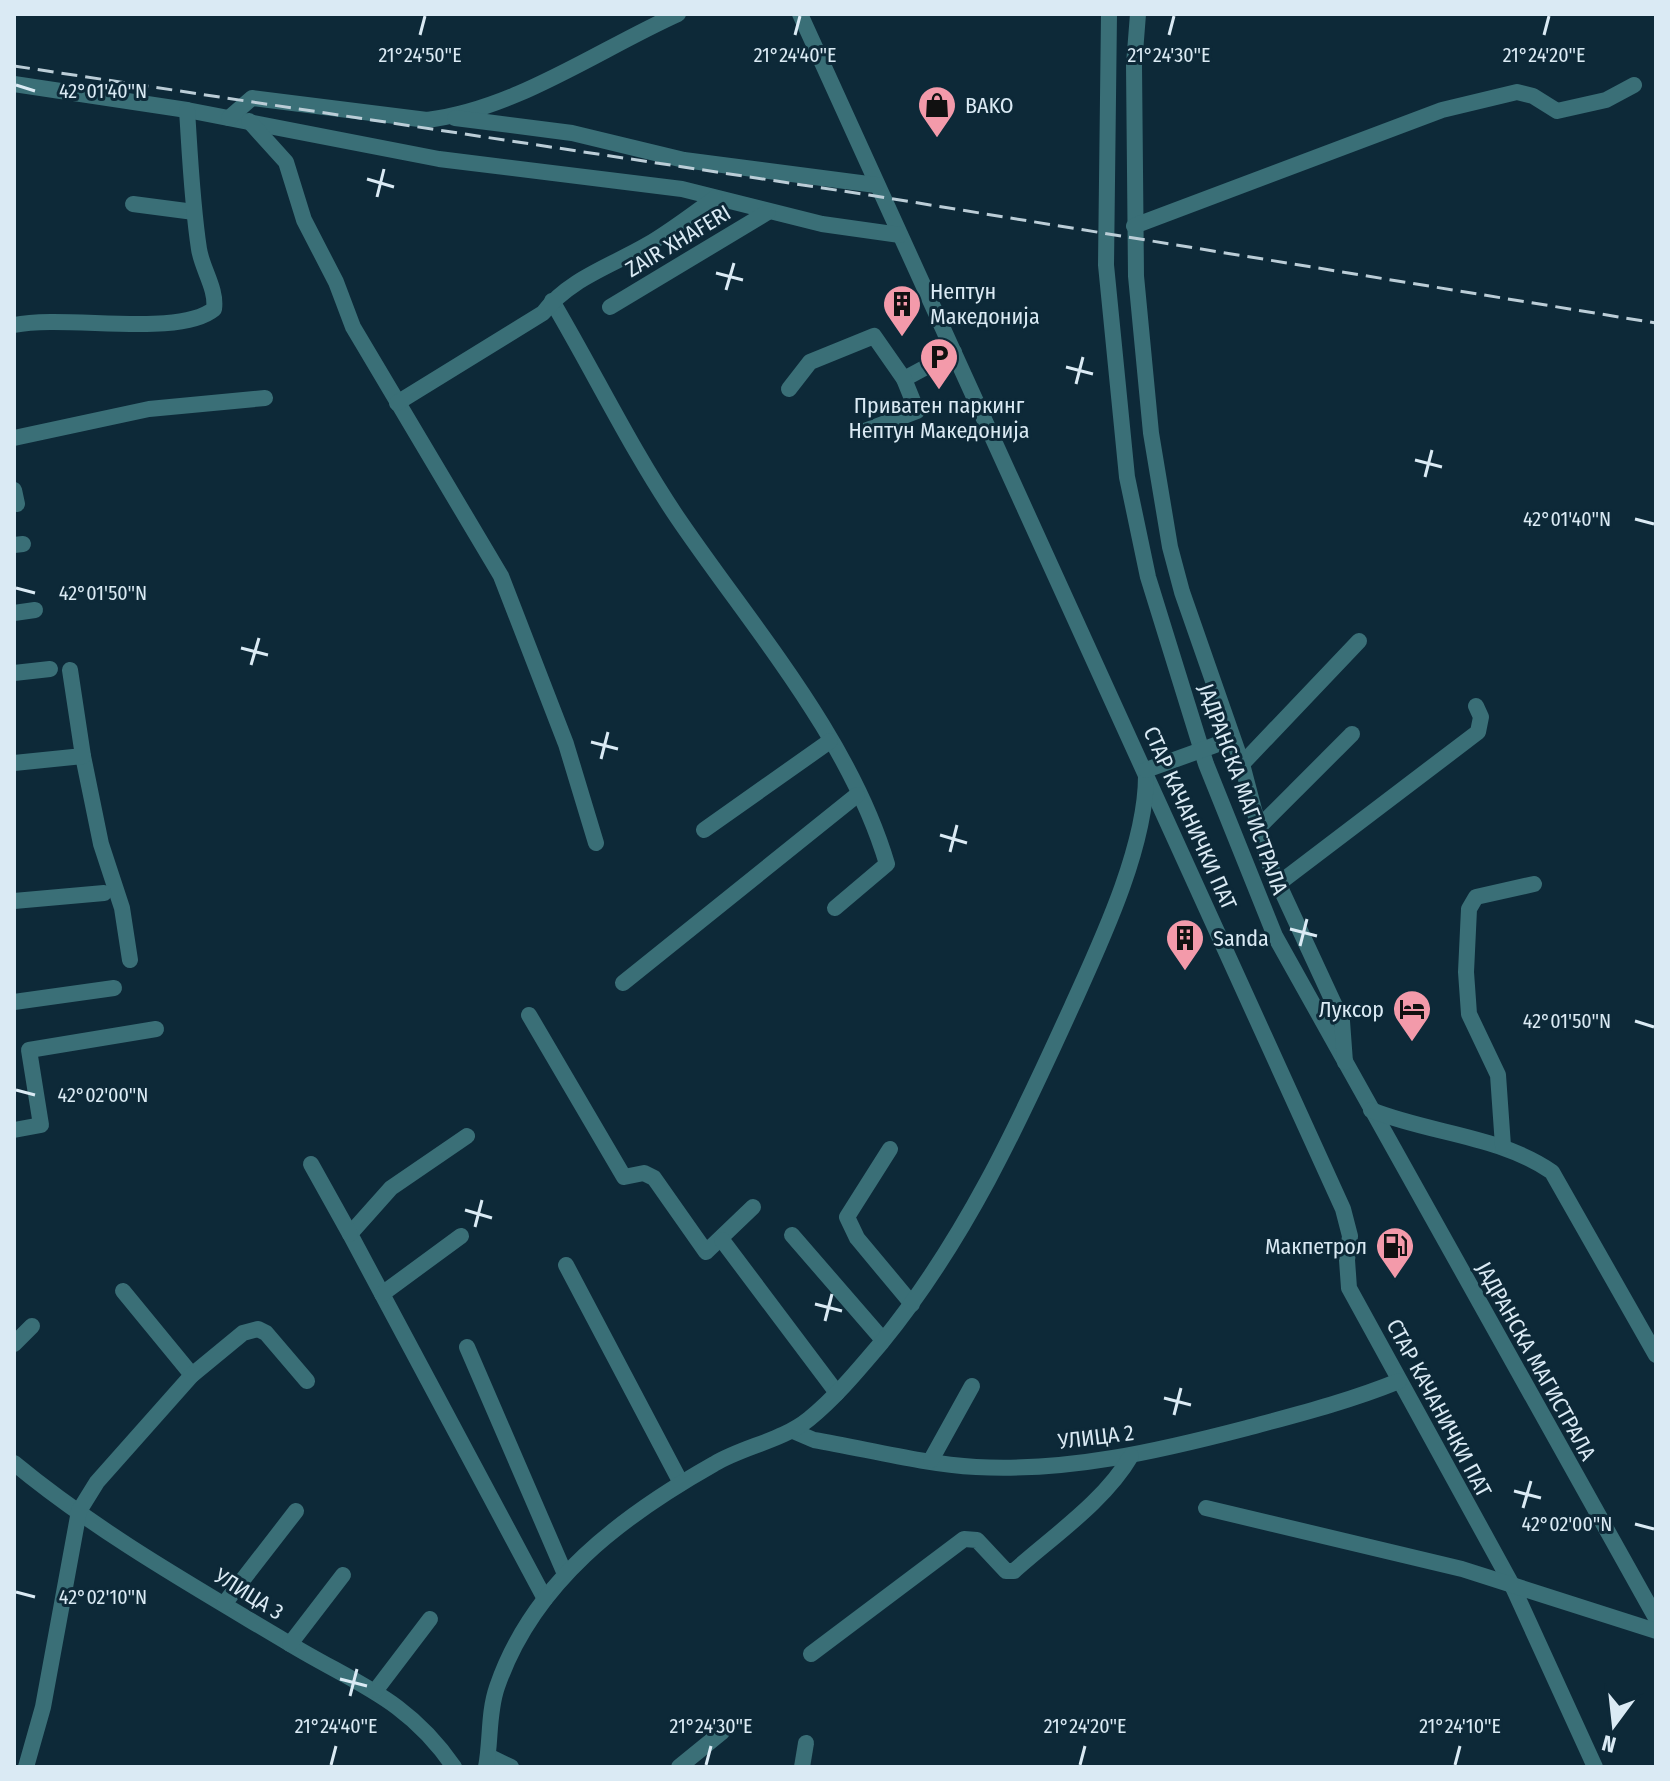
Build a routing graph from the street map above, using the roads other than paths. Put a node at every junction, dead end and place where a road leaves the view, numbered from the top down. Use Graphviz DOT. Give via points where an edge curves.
graph roads {
  1 [pos="678,14"];
  2 [pos="800,14"];
  3 [pos="1109,14"];
  4 [pos="1119,14"];
  5 [pos="1138,14"];
  6 [pos="14,84"];
  7 [pos="1634,85"];
  8 [pos="187,110"];
  9 [pos="452,117"];
  10 [pos="229,118"];
  11 [pos="249,121"];
  12 [pos="1106,169"];
  13 [pos="876,185"];
  14 [pos="715,198"];
  15 [pos="133,204"];
  16 [pos="194,212"];
  17 [pos="768,212"];
  18 [pos="1134,226"];
  19 [pos="900,235"];
  20 [pos="552,301"];
  21 [pos="610,307"];
  22 [pos="14,325"];
  23 [pos="954,352"];
  24 [pos="904,379"];
  25 [pos="789,389"];
  26 [pos="265,398"];
  27 [pos="397,403"];
  28 [pos="862,432"];
  29 [pos="14,438"];
  30 [pos="35,610"];
  31 [pos="14,613"];
  32 [pos="1359,641"];
  33 [pos="50,669"];
  34 [pos="70,670"];
  35 [pos="14,673"];
  36 [pos="1476,706"];
  37 [pos="1352,734"];
  38 [pos="1232,739"];
  39 [pos="830,741"];
  40 [pos="83,756"];
  41 [pos="14,763"];
  42 [pos="1242,764"];
  43 [pos="1146,770"];
  44 [pos="857,795"];
  45 [pos="1258,828"];
  46 [pos="704,830"];
  47 [pos="596,843"];
  48 [pos="1278,884"];
  49 [pos="1534,884"];
  50 [pos="104,893"];
  51 [pos="14,901"];
  52 [pos="835,908"];
  53 [pos="130,960"];
  54 [pos="623,983"];
  55 [pos="114,988"];
  56 [pos="14,1002"];
  57 [pos="529,1015"];
  58 [pos="156,1029"];
  59 [pos="1345,1063"];
  60 [pos="1371,1110"];
  61 [pos="14,1130"];
  62 [pos="467,1136"];
  63 [pos="1503,1146"];
  64 [pos="890,1149"];
  65 [pos="311,1164"];
  66 [pos="753,1207"];
  67 [pos="350,1234"];
  68 [pos="792,1235"];
  69 [pos="461,1236"];
  70 [pos="722,1240"];
  71 [pos="566,1265"];
  72 [pos="123,1291"];
  73 [pos="382,1294"];
  74 [pos="912,1304"];
  75 [pos="32,1326"];
  76 [pos="883,1340"];
  77 [pos="14,1344"];
  78 [pos="467,1347"];
  79 [pos="1656,1355"];
  80 [pos="192,1375"];
  81 [pos="307,1381"];
  82 [pos="1399,1381"];
  83 [pos="972,1386"];
  84 [pos="837,1393"];
  85 [pos="793,1431"];
  86 [pos="1131,1456"];
  87 [pos="931,1460"];
  88 [pos="14,1463"];
  89 [pos="681,1483"];
  90 [pos="1206,1508"];
  91 [pos="79,1511"];
  92 [pos="296,1511"];
  93 [pos="565,1574"];
  94 [pos="343,1575"];
  95 [pos="1511,1583"];
  96 [pos="545,1599"];
  97 [pos="224,1604"];
  98 [pos="1656,1618"];
  99 [pos="430,1619"];
  100 [pos="1656,1631"];
  101 [pos="290,1644"];
  102 [pos="811,1654"];
  103 [pos="376,1690"];
  104 [pos="722,1732"];
  105 [pos="806,1743"];
  106 [pos="487,1762"];
  107 [pos="26,1767"];
  108 [pos="454,1767"];
  109 [pos="511,1767"];
  110 [pos="679,1767"];
  111 [pos="802,1767"];
  112 [pos="1595,1767"];
  1 -- 9 [label="street" via="564,73"];
  2 -- 13 [label="street, СТАР КАЧАНИЧКИ ПАТ"];
  3 -- 12 [label="street"];
  4 -- 12 [label="street"];
  5 -- 18 [label="street"];
  6 -- 8 [label="street"];
  7 -- 18 [label="street" via="1606,100 1557,111 1517,92 1442,110"];
  8 -- 10 [label="street"];
  8 -- 16 [label="street"];
  9 -- 10 [label="street" via="427,120 252,98"];
  9 -- 13 [label="street" via="572,133 684,160"];
  10 -- 11 [label="street"];
  11 -- 14 [label="street" via="439,159 682,189"];
  11 -- 27 [label="street" via="286,162 304,220 353,327"];
  12 -- 59 [label="street, ЈАДРАНСКА МАГИСТРАЛА" via="1106,265 1117,389 1127,477 1148,577 1206,764 1236,841 1275,936"];
  13 -- 19 [label="street, СТАР КАЧАНИЧКИ ПАТ"];
  14 -- 17 [label="street"];
  14 -- 20 [label="street"];
  15 -- 16 [label="street"];
  16 -- 22 [label="street" via="215,301 208,315 143,324 65,319"];
  17 -- 19 [label="street"];
  17 -- 21 [label="street, ZAIR XHAFERI"];
  18 -- 38 [label="street" via="1141,358 1162,505 1182,592"];
  19 -- 23 [label="street, СТАР КАЧАНИЧКИ ПАТ"];
  20 -- 27 [label="street" via="543,313"];
  20 -- 39 [label="street" via="676,516 744,607"];
  23 -- 24 [label="street"];
  23 -- 43 [label="street, СТАР КАЧАНИЧКИ ПАТ"];
  24 -- 25 [label="street" via="874,336 810,362"];
  24 -- 28 [label="street" via="917,411"];
  26 -- 29 [label="street" via="149,409"];
  27 -- 47 [label="street" via="501,576 566,744"];
  30 -- 31 [label="street"];
  32 -- 42 [label="street"];
  33 -- 35 [label="street"];
  34 -- 40 [label="street"];
  36 -- 48 [label="street" via="1481,717 1478,732"];
  37 -- 45 [label="street"];
  38 -- 42 [label="street"];
  38 -- 43 [label="street, bridge"];
  39 -- 44 [label="street"];
  39 -- 46 [label="street"];
  40 -- 41 [label="street"];
  40 -- 53 [label="street"];
  42 -- 45 [label="street"];
  43 -- 74 [label="street" via="1146,803 1097,951 1000,1162"];
  43 -- 82 [label="street, СТАР КАЧАНИЧКИ ПАТ" via="1281,1081 1343,1209 1350,1236 1349,1288"];
  44 -- 52 [label="street" via="887,864"];
  44 -- 54 [label="street"];
  45 -- 48 [label="street"];
  48 -- 59 [label="street" via="1342,1021"];
  49 -- 63 [label="street" via="1476,897 1469,909 1469,1014 1498,1075"];
  50 -- 51 [label="street"];
  55 -- 56 [label="street"];
  57 -- 70 [label="street" via="624,1177 644,1173 654,1178 706,1252"];
  58 -- 61 [label="street" via="29,1050 41,1125"];
  59 -- 60 [label="street, ЈАДРАНСКА МАГИСТРАЛА"];
  60 -- 63 [label="street"];
  60 -- 98 [label="street, ЈАДРАНСКА МАГИСТРАЛА"];
  62 -- 67 [label="street" via="391,1188"];
  63 -- 79 [label="street" via="1552,1172"];
  64 -- 74 [label="street" via="847,1217 857,1238"];
  65 -- 67 [label="street"];
  66 -- 70 [label="street"];
  67 -- 73 [label="street"];
  68 -- 76 [label="street"];
  69 -- 73 [label="street"];
  70 -- 84 [label="street"];
  71 -- 89 [label="street"];
  72 -- 80 [label="street"];
  73 -- 96 [label="street"];
  74 -- 76 [label="street"];
  75 -- 77 [label="street"];
  76 -- 84 [label="street"];
  78 -- 93 [label="street"];
  80 -- 81 [label="street" via="243,1333 258,1329"];
  80 -- 91 [label="street" via="97,1482"];
  82 -- 86 [label="street, УЛИЦА 2" via="1314,1410"];
  82 -- 95 [label="street, СТАР КАЧАНИЧКИ ПАТ"];
  83 -- 87 [label="street"];
  84 -- 85 [label="street"];
  85 -- 87 [label="street, УЛИЦА 2" via="814,1440"];
  85 -- 89 [label="street"];
  86 -- 87 [label="street, УЛИЦА 2" via="1002,1467"];
  86 -- 102 [label="street" via="1093,1501 1014,1571 1006,1571 977,1540 964,1539"];
  88 -- 91 [label="street, УЛИЦА 3"];
  89 -- 93 [label="street" via="601,1539"];
  90 -- 95 [label="street"];
  91 -- 97 [label="street, УЛИЦА 3"];
  91 -- 107 [label="street" via="43,1707"];
  92 -- 97 [label="street"];
  93 -- 96 [label="street"];
  94 -- 101 [label="street"];
  95 -- 100 [label="street"];
  95 -- 112 [label="street, СТАР КАЧАНИЧКИ ПАТ"];
  96 -- 106 [label="street" via="502,1674"];
  97 -- 101 [label="street, УЛИЦА 3"];
  99 -- 103 [label="street"];
  101 -- 103 [label="street, УЛИЦА 3"];
  103 -- 108 [label="street, УЛИЦА 3" via="428,1732"];
  104 -- 110 [label="street"];
  105 -- 111 [label="street"];
  106 -- 109 [label="street"];
}
